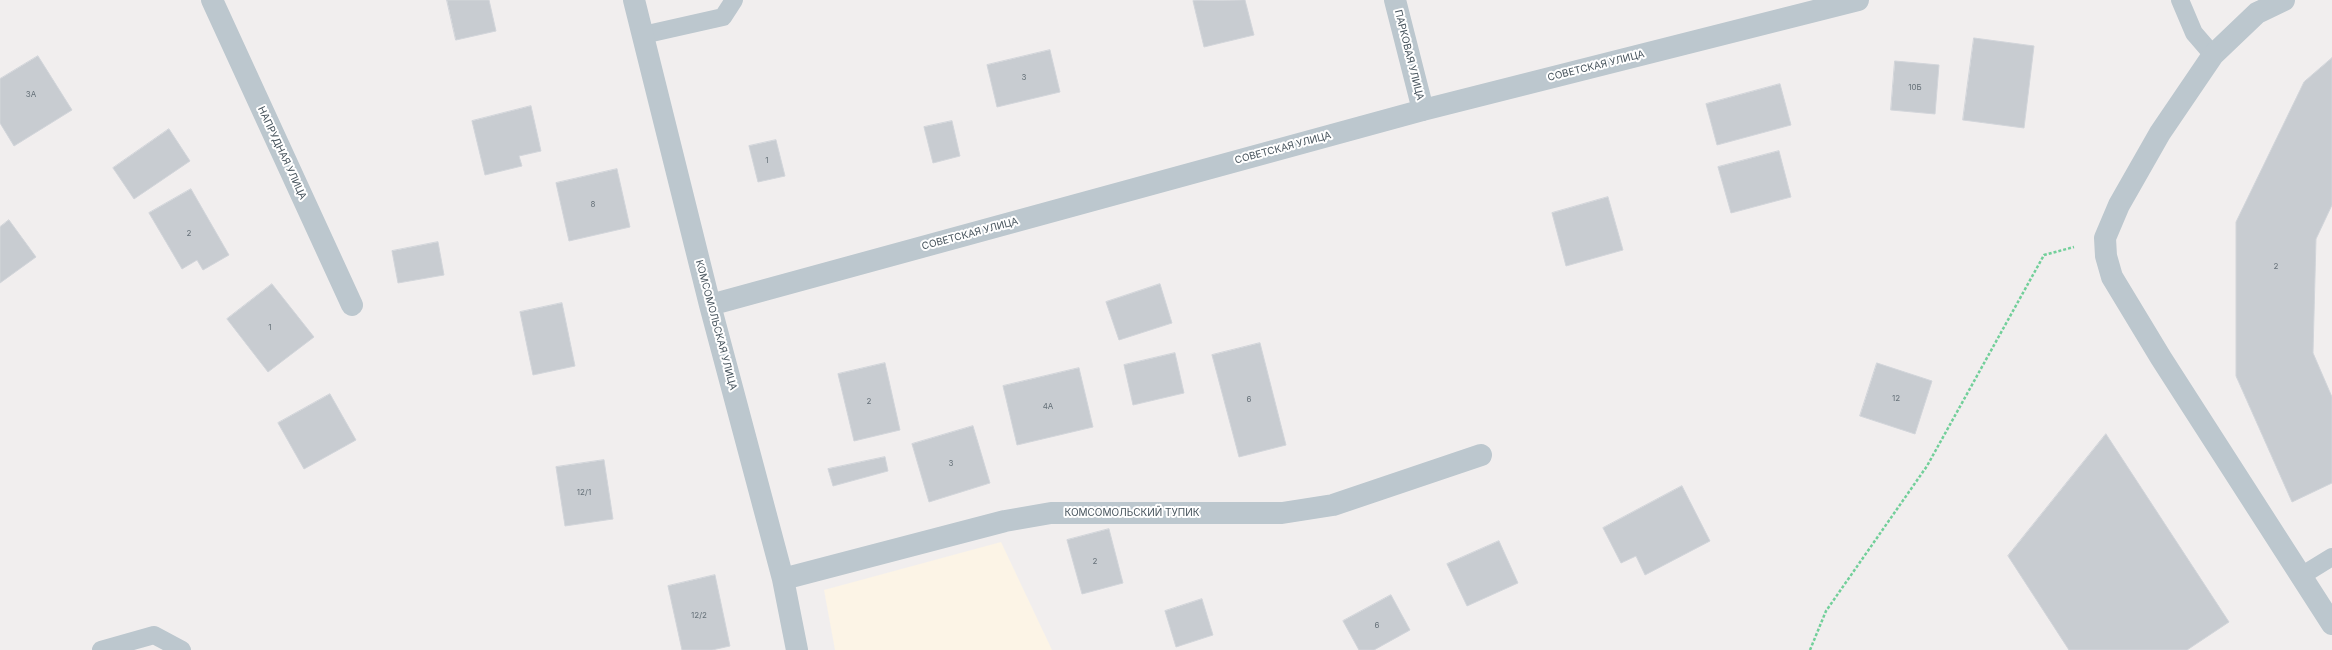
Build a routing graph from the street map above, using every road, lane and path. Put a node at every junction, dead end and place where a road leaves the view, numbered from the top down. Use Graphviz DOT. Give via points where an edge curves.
graph roads {
  1 [pos="212,0"];
  2 [pos="634,0"];
  3 [pos="734,0"];
  4 [pos="1395,0"];
  5 [pos="1858,0"];
  6 [pos="2180,0"];
  7 [pos="2284,0"];
  8 [pos="643,35"];
  9 [pos="2213,54"];
  10 [pos="1423,110"];
  11 [pos="2105,238"];
  12 [pos="352,305"];
  13 [pos="710,305"];
  14 [pos="1481,456"];
  15 [pos="2332,558"];
  16 [pos="2301,576"];
  17 [pos="783,579"];
  18 [pos="2332,624"];
  19 [pos="101,650"];
  20 [pos="182,650"];
  21 [pos="797,650"];
  22 [pos="1810,650"];
  1 -- 12 [label="street, НАПРУДНАЯ УЛИЦА"];
  2 -- 8 [label="street, КОМСОМОЛЬСКАЯ УЛИЦА"];
  3 -- 8 [label="lane" via="723,17"];
  4 -- 10 [label="street, ПАРКОВАЯ УЛИЦА"];
  5 -- 10 [label="street, СОВЕТСКАЯ УЛИЦА"];
  6 -- 9 [label="lane" via="2194,33"];
  7 -- 9 [label="street" via="2257,13"];
  8 -- 13 [label="street, КОМСОМОЛЬСКАЯ УЛИЦА"];
  9 -- 11 [label="street" via="2160,133 2119,205"];
  10 -- 13 [label="street, СОВЕТСКАЯ УЛИЦА"];
  11 -- 16 [label="street" via="2106,256 2112,277"];
  11 -- 22 [label="path" via="2044,255 1928,466 1826,611"];
  13 -- 17 [label="street, КОМСОМОЛЬСКАЯ УЛИЦА"];
  14 -- 17 [label="street, КОМСОМОЛЬСКИЙ ТУПИК" via="1333,504 1282,514 1051,513 1006,521"];
  15 -- 16 [label="lane"];
  16 -- 18 [label="street"];
  17 -- 21 [label="street, КОМСОМОЛЬСКАЯ УЛИЦА"];
  19 -- 20 [label="lane" via="154,635"];
}
